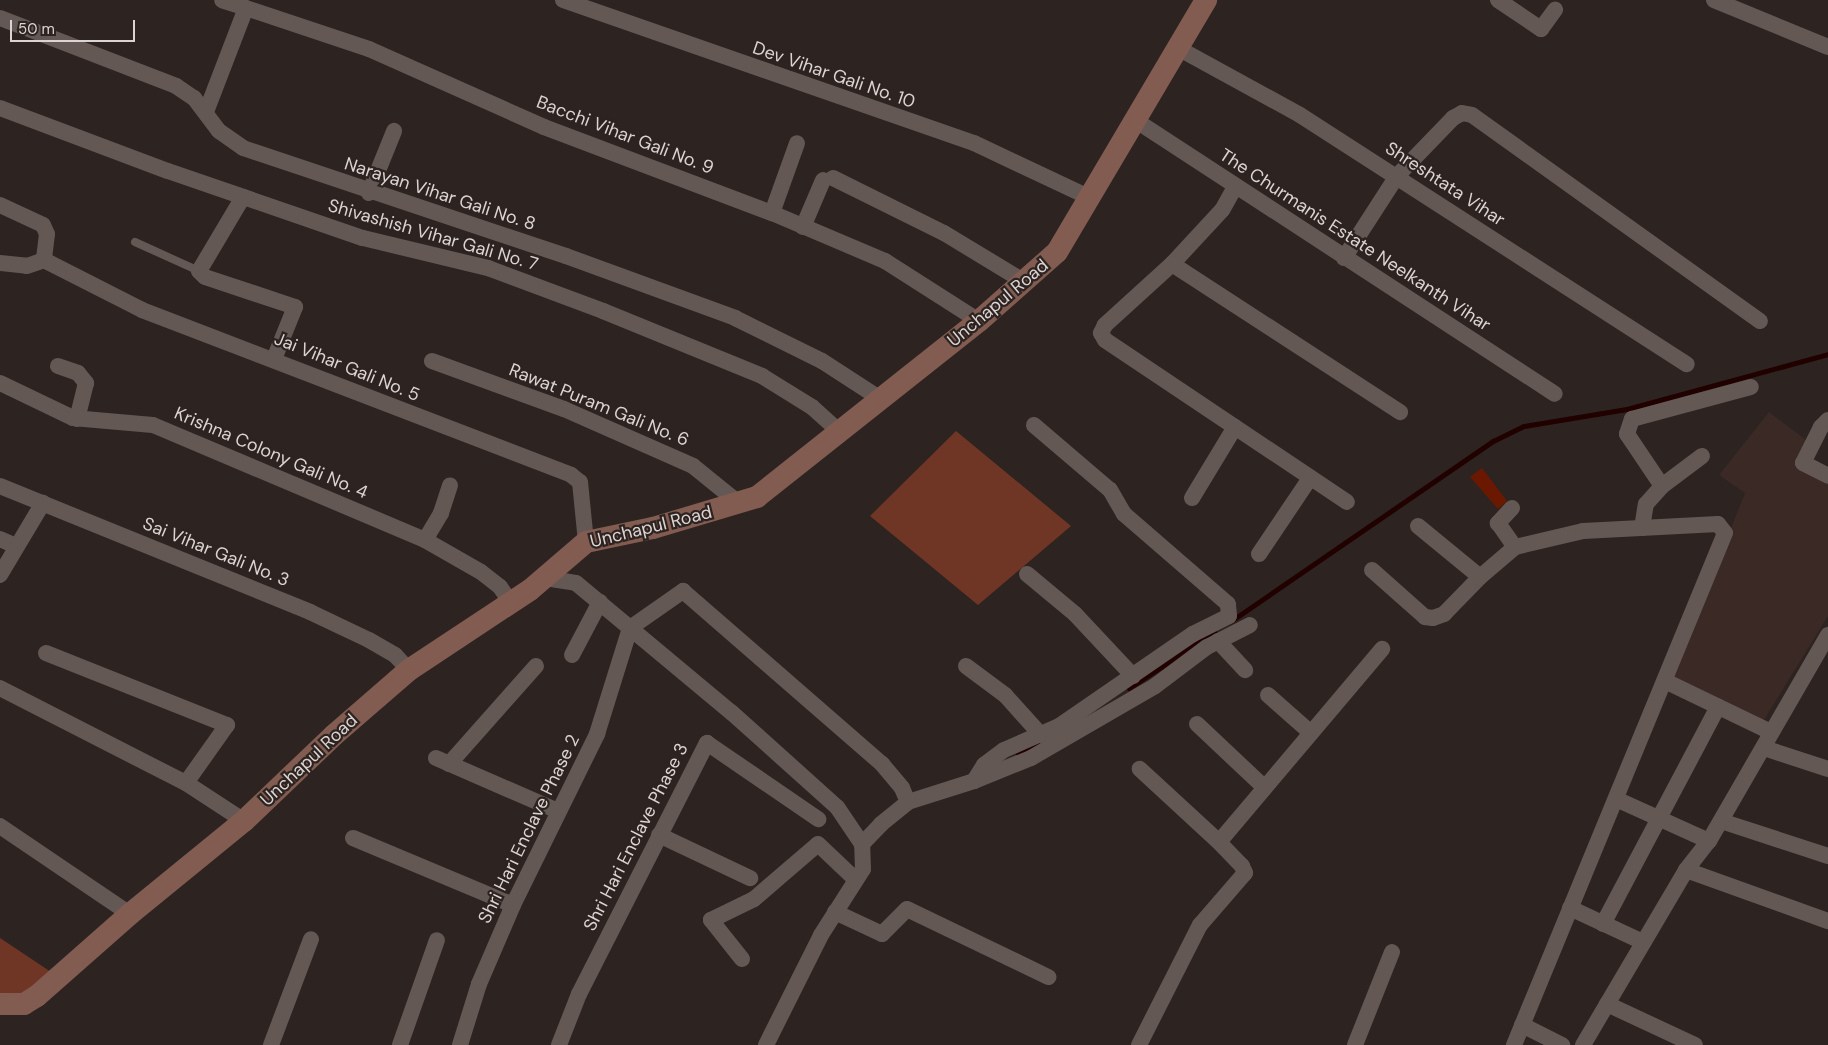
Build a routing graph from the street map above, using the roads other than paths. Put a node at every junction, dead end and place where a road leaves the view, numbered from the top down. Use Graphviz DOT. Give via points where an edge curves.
graph roads {
  1 [pos="222,0"];
  2 [pos="562,0"];
  3 [pos="1498,0"];
  4 [pos="1714,0"];
  5 [pos="1202,1"];
  6 [pos="600,6"];
  7 [pos="246,8"];
  8 [pos="1555,10"];
  9 [pos="0,18"];
  10 [pos="1176,47"];
  11 [pos="1828,47"];
  12 [pos="0,108"];
  13 [pos="206,112"];
  14 [pos="1134,120"];
  15 [pos="394,131"];
  16 [pos="797,143"];
  17 [pos="1397,176"];
  18 [pos="1234,187"];
  19 [pos="369,192"];
  20 [pos="243,197"];
  21 [pos="1088,197"];
  22 [pos="0,205"];
  23 [pos="772,213"];
  24 [pos="803,227"];
  25 [pos="135,242"];
  26 [pos="1344,258"];
  27 [pos="44,260"];
  28 [pos="0,263"];
  29 [pos="1172,264"];
  30 [pos="199,271"];
  31 [pos="1025,282"];
  32 [pos="1760,321"];
  33 [pos="980,322"];
  34 [pos="274,359"];
  35 [pos="432,361"];
  36 [pos="1687,364"];
  37 [pos="58,366"];
  38 [pos="0,383"];
  39 [pos="1751,387"];
  40 [pos="1555,394"];
  41 [pos="879,398"];
  42 [pos="1400,412"];
  43 [pos="77,419"];
  44 [pos="1828,420"];
  45 [pos="1034,425"];
  46 [pos="1235,426"];
  47 [pos="839,431"];
  48 [pos="1702,456"];
  49 [pos="1828,476"];
  50 [pos="1310,478"];
  51 [pos="450,485"];
  52 [pos="0,486"];
  53 [pos="1662,486"];
  54 [pos="1192,498"];
  55 [pos="1347,502"];
  56 [pos="43,503"];
  57 [pos="740,504"];
  58 [pos="1512,508"];
  59 [pos="1418,526"];
  60 [pos="1642,528"];
  61 [pos="0,540"];
  62 [pos="426,540"];
  63 [pos="586,542"];
  64 [pos="16,546"];
  65 [pos="1515,547"];
  66 [pos="1259,554"];
  67 [pos="1372,570"];
  68 [pos="1028,574"];
  69 [pos="0,575"];
  70 [pos="1480,576"];
  71 [pos="545,578"];
  72 [pos="509,600"];
  73 [pos="600,602"];
  74 [pos="1250,625"];
  75 [pos="630,628"];
  76 [pos="1828,635"];
  77 [pos="1218,641"];
  78 [pos="1382,649"];
  79 [pos="46,652"];
  80 [pos="572,655"];
  81 [pos="536,666"];
  82 [pos="966,666"];
  83 [pos="409,670"];
  84 [pos="1245,670"];
  85 [pos="1133,676"];
  86 [pos="1665,681"];
  87 [pos="0,688"];
  88 [pos="1268,695"];
  89 [pos="1718,707"];
  90 [pos="1198,724"];
  91 [pos="1771,732"];
  92 [pos="1311,733"];
  93 [pos="1041,735"];
  94 [pos="1764,748"];
  95 [pos="1140,769"];
  96 [pos="1828,769"];
  97 [pos="974,781"];
  98 [pos="186,784"];
  99 [pos="1265,788"];
  100 [pos="1616,800"];
  101 [pos="908,802"];
  102 [pos="558,811"];
  103 [pos="1658,818"];
  104 [pos="818,819"];
  105 [pos="244,821"];
  106 [pos="1721,821"];
  107 [pos="0,826"];
  108 [pos="659,835"];
  109 [pos="353,838"];
  110 [pos="1709,841"];
  111 [pos="1219,842"];
  112 [pos="862,844"];
  113 [pos="1828,856"];
  114 [pos="1686,870"];
  115 [pos="750,878"];
  116 [pos="856,880"];
  117 [pos="512,905"];
  118 [pos="1570,908"];
  119 [pos="835,912"];
  120 [pos="130,914"];
  121 [pos="1828,921"];
  122 [pos="1604,924"];
  123 [pos="311,938"];
  124 [pos="437,940"];
  125 [pos="1642,942"];
  126 [pos="1392,952"];
  127 [pos="742,959"];
  128 [pos="1048,977"];
  129 [pos="0,1004"];
  130 [pos="1607,1004"];
  131 [pos="1522,1025"];
  132 [pos="271,1045"];
  133 [pos="400,1045"];
  134 [pos="460,1045"];
  135 [pos="559,1045"];
  136 [pos="766,1045"];
  137 [pos="1139,1045"];
  138 [pos="1355,1045"];
  139 [pos="1514,1045"];
  140 [pos="1562,1045"];
  141 [pos="1583,1045"];
  142 [pos="1695,1045"];
  1 -- 7 [label="street, Bacchi Vihar Gali No. 9"];
  2 -- 6 [label="street, Dev Vihar Gali No. 10"];
  3 -- 8 [label="street" via="1542,29"];
  4 -- 11 [label="street"];
  5 -- 10 [label="street, Unchapul Road"];
  6 -- 21 [label="street, Dev Vihar Gali No. 10" via="974,143"];
  7 -- 13 [label="street"];
  7 -- 23 [label="street, Bacchi Vihar Gali No. 9" via="370,50 544,128"];
  9 -- 13 [label="street, Narayan Vihar Gali No. 8" via="176,86 194,98"];
  10 -- 14 [label="street, Unchapul Road"];
  10 -- 17 [label="street, Shreshtata Vihar" via="1300,115"];
  12 -- 20 [label="street, Shivashish Vihar Gali No. 7"];
  13 -- 19 [label="street, Narayan Vihar Gali No. 8" via="218,131 243,148"];
  14 -- 18 [label="street, The Churmanis Estate Neelkanth Vihar"];
  14 -- 21 [label="street, Unchapul Road"];
  15 -- 19 [label="street"];
  16 -- 23 [label="street"];
  17 -- 26 [label="street"];
  17 -- 32 [label="street" via="1453,118 1462,113 1472,115"];
  17 -- 36 [label="street, Shreshtata Vihar"];
  18 -- 26 [label="street, The Churmanis Estate Neelkanth Vihar"];
  18 -- 29 [label="street" via="1222,210"];
  19 -- 41 [label="street, Narayan Vihar Gali No. 8" via="566,256 734,318 822,361"];
  20 -- 30 [label="street"];
  20 -- 47 [label="street, Shivashish Vihar Gali No. 7" via="363,238 488,268 688,344 762,376 812,407"];
  21 -- 31 [label="street, Unchapul Road" via="1057,252"];
  22 -- 27 [label="street" via="43,225 46,234"];
  23 -- 24 [label="street, Bacchi Vihar Gali No. 9"];
  24 -- 31 [label="street" via="828,179 944,233"];
  24 -- 33 [label="street, Bacchi Vihar Gali No. 9" via="885,262"];
  25 -- 30 [label="lane"];
  26 -- 40 [label="street, The Churmanis Estate Neelkanth Vihar"];
  27 -- 28 [label="street" via="28,266"];
  27 -- 34 [label="street, Jai Vihar Gali No. 5" via="142,310"];
  29 -- 42 [label="street"];
  29 -- 46 [label="street" via="1104,325 1101,333 1105,340"];
  30 -- 34 [label="street" via="205,277 295,307"];
  31 -- 33 [label="street, Unchapul Road"];
  33 -- 41 [label="street, Unchapul Road"];
  34 -- 63 [label="street, Jai Vihar Gali No. 5" via="438,426 571,475 580,482"];
  35 -- 57 [label="street, Rawat Puram Gali No. 6" via="564,409 693,466"];
  37 -- 43 [label="street" via="83,376 86,383"];
  38 -- 43 [label="street, Krishna Colony Gali No. 4"];
  39 -- 53 [label="street" via="1632,419 1627,434"];
  41 -- 47 [label="street, Unchapul Road"];
  43 -- 62 [label="street, Krishna Colony Gali No. 4" via="153,425"];
  44 -- 49 [label="street" via="1803,462"];
  45 -- 85 [label="street" via="1110,490 1124,514 1228,604 1229,616 1193,634"];
  46 -- 50 [label="street"];
  46 -- 54 [label="street"];
  47 -- 57 [label="street, Unchapul Road" via="757,497"];
  48 -- 53 [label="street"];
  50 -- 55 [label="street"];
  50 -- 66 [label="street"];
  51 -- 62 [label="street" via="441,513"];
  52 -- 56 [label="street, Sai Vihar Gali No. 3"];
  53 -- 60 [label="street" via="1646,504"];
  56 -- 64 [label="street"];
  56 -- 83 [label="street, Sai Vihar Gali No. 3" via="310,612 395,655"];
  57 -- 63 [label="street, Unchapul Road"];
  58 -- 65 [label="street" via="1498,523"];
  59 -- 70 [label="street"];
  60 -- 65 [label="street" via="1583,531"];
  60 -- 86 [label="street" via="1718,524 1725,533"];
  61 -- 64 [label="street"];
  62 -- 72 [label="street, Krishna Colony Gali No. 4" via="481,572 500,587"];
  63 -- 71 [label="street, Unchapul Road"];
  64 -- 69 [label="street"];
  65 -- 70 [label="street"];
  67 -- 70 [label="street" via="1425,617 1433,618 1444,614"];
  68 -- 85 [label="street" via="1075,614"];
  71 -- 72 [label="street, Unchapul Road"];
  71 -- 73 [label="street" via="576,583"];
  72 -- 83 [label="street, Unchapul Road"];
  73 -- 75 [label="street"];
  73 -- 80 [label="street"];
  74 -- 77 [label="street"];
  75 -- 101 [label="street" via="683,591 882,764 902,788"];
  75 -- 102 [label="street, Shri Hari Enclave Phase 2" via="597,734"];
  75 -- 112 [label="street" via="732,712 837,807"];
  76 -- 91 [label="street"];
  77 -- 84 [label="street"];
  77 -- 97 [label="street" via="1155,686 1078,732 1031,758"];
  78 -- 92 [label="street"];
  79 -- 98 [label="street" via="227,725"];
  81 -- 102 [label="street" via="442,761"];
  82 -- 93 [label="street" via="1004,695"];
  83 -- 105 [label="street, Unchapul Road" via="334,735"];
  85 -- 93 [label="street" via="1089,708"];
  86 -- 89 [label="street"];
  86 -- 100 [label="street"];
  87 -- 98 [label="street"];
  88 -- 92 [label="street"];
  89 -- 91 [label="street"];
  89 -- 103 [label="street"];
  90 -- 99 [label="street"];
  91 -- 94 [label="street"];
  92 -- 99 [label="street"];
  93 -- 97 [label="street" via="1004,750 984,765"];
  94 -- 96 [label="street"];
  94 -- 106 [label="street"];
  95 -- 111 [label="street"];
  97 -- 101 [label="street"];
  98 -- 105 [label="street"];
  99 -- 111 [label="street"];
  100 -- 103 [label="street"];
  100 -- 118 [label="street"];
  101 -- 112 [label="street"];
  102 -- 117 [label="street, Shri Hari Enclave Phase 2"];
  103 -- 110 [label="street"];
  103 -- 122 [label="street"];
  104 -- 108 [label="street, Shri Hari Enclave Phase 3" via="707,742"];
  105 -- 120 [label="street, Unchapul Road"];
  106 -- 110 [label="street"];
  106 -- 113 [label="street"];
  107 -- 120 [label="street"];
  108 -- 115 [label="street"];
  108 -- 135 [label="street, Shri Hari Enclave Phase 3" via="579,994"];
  109 -- 117 [label="street"];
  110 -- 114 [label="street"];
  111 -- 137 [label="street" via="1245,873 1200,925"];
  112 -- 116 [label="street" via="863,869"];
  114 -- 121 [label="street"];
  114 -- 125 [label="street"];
  116 -- 119 [label="street"];
  116 -- 127 [label="street" via="818,844 754,899 711,920"];
  117 -- 134 [label="street, Shri Hari Enclave Phase 2" via="479,984"];
  118 -- 122 [label="street"];
  118 -- 131 [label="street"];
  119 -- 128 [label="street" via="882,934 908,909"];
  119 -- 136 [label="street"];
  120 -- 129 [label="street, Unchapul Road" via="37,996 24,1004"];
  122 -- 125 [label="street"];
  123 -- 132 [label="street"];
  124 -- 133 [label="street"];
  125 -- 130 [label="street"];
  126 -- 138 [label="street"];
  130 -- 141 [label="street"];
  130 -- 142 [label="street"];
  131 -- 139 [label="street"];
  131 -- 140 [label="street"];
}
